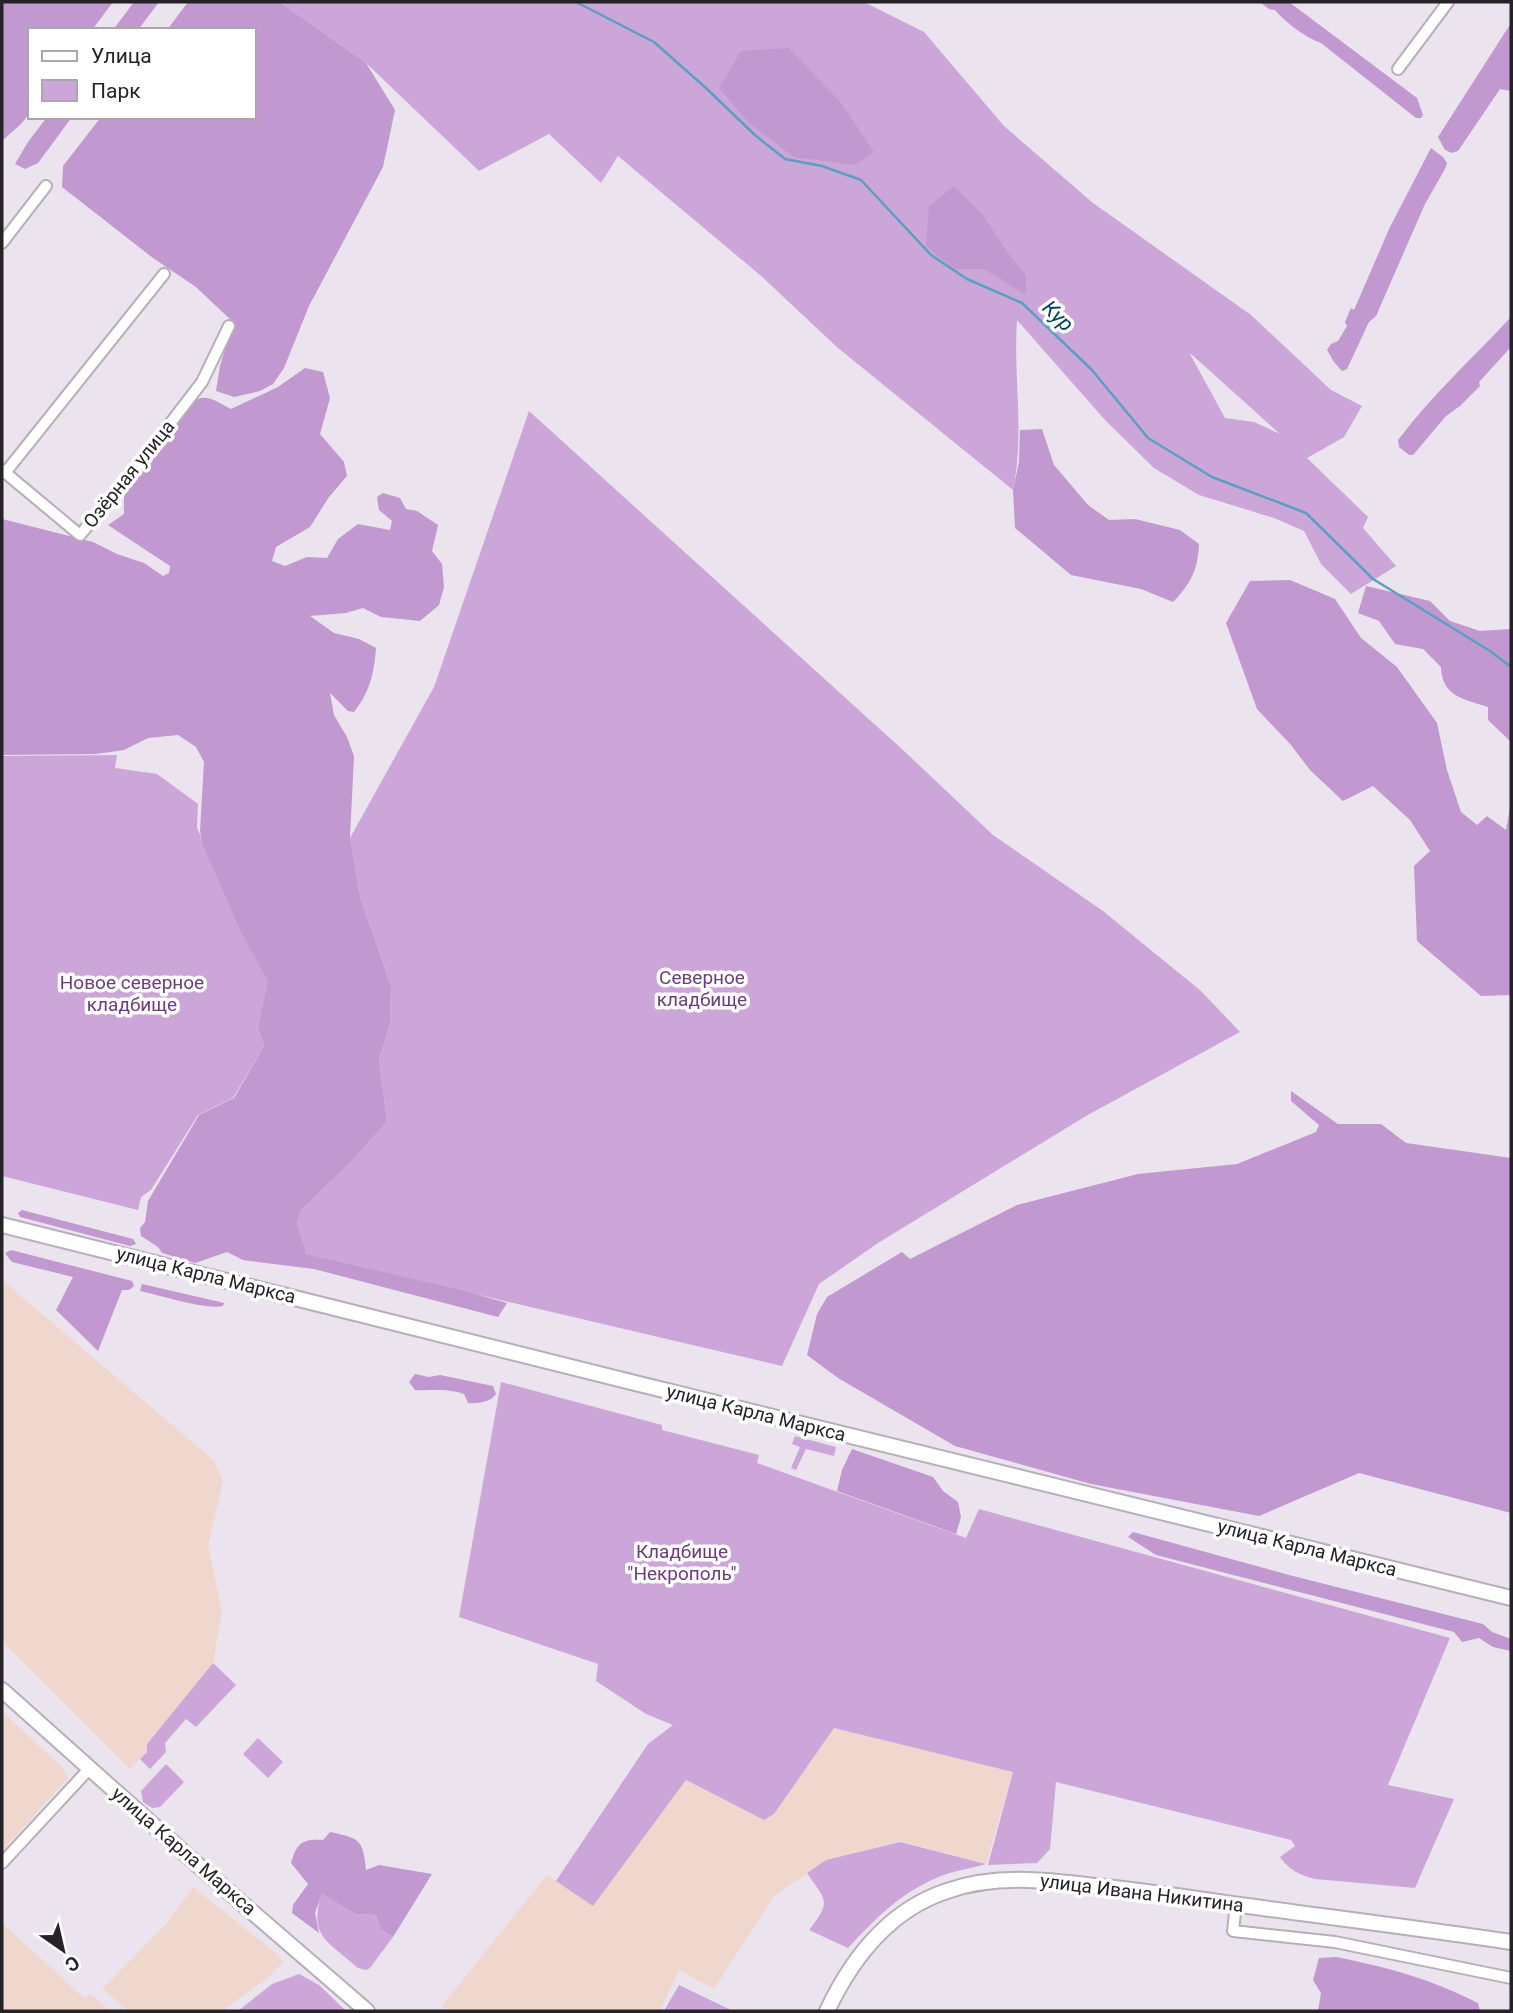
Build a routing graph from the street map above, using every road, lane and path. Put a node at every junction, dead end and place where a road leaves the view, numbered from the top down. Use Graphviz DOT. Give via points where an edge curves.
graph roads {
  1 [pos="1448,2"];
  2 [pos="1398,69"];
  3 [pos="46,186"];
  4 [pos="2,243"];
  5 [pos="164,274"];
  6 [pos="229,326"];
  7 [pos="3,472"];
  8 [pos="2,1225"];
  9 [pos="1511,1598"];
  10 [pos="2,1690"];
  11 [pos="90,1768"];
  12 [pos="2,1863"];
  13 [pos="1236,1904"];
  14 [pos="1511,1942"];
  15 [pos="1511,1978"];
  16 [pos="367,2011"];
  17 [pos="827,2011"];
  1 -- 2 [label="street"];
  3 -- 4 [label="street"];
  5 -- 7 [label="street"];
  6 -- 7 [label="street, Озёрная улица" via="202,382 80,535"];
  8 -- 9 [label="main road, улица Карла Маркса"];
  10 -- 11 [label="main road, улица Карла Маркса"];
  11 -- 12 [label="street"];
  11 -- 16 [label="main road, улица Карла Маркса"];
  13 -- 14 [label="main road, улица Ивана Никитина"];
  13 -- 15 [label="street" via="1233,1931 1335,1942"];
  13 -- 17 [label="main road, улица Ивана Никитина" via="1034,1880 970,1884 926,1899 873,1938 842,1980"];
}
